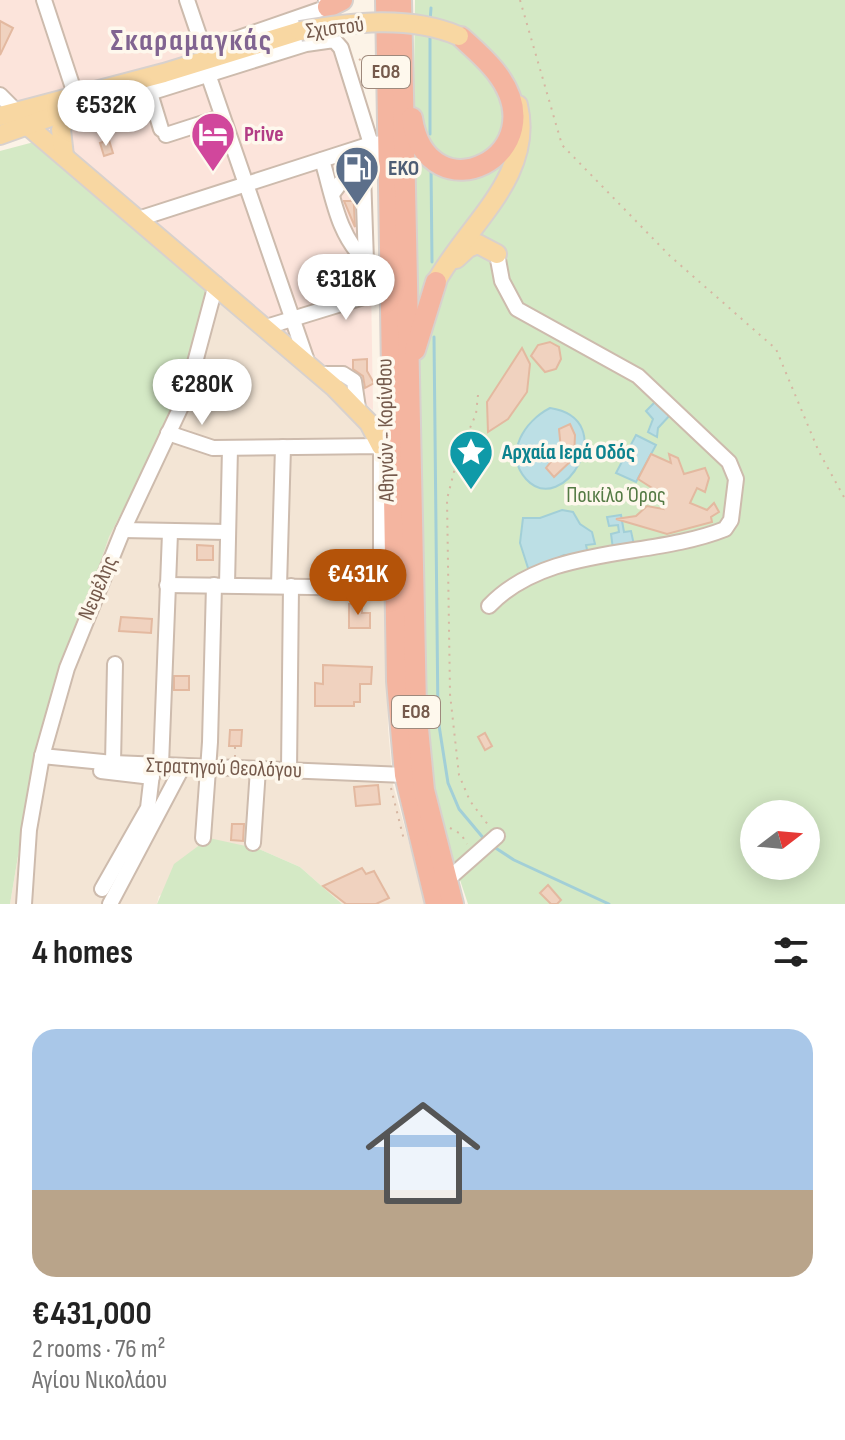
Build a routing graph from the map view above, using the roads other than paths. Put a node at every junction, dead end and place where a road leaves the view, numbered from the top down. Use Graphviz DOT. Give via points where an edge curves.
graph roads {
  1 [pos="44,0"];
  2 [pos="187,0"];
  3 [pos="386,0"];
  4 [pos="401,0"];
  5 [pos="332,2"];
  6 [pos="460,37"];
  7 [pos="204,50"];
  8 [pos="402,59"];
  9 [pos="208,74"];
  10 [pos="146,94"];
  11 [pos="0,95"];
  12 [pos="88,96"];
  13 [pos="66,114"];
  14 [pos="11,115"];
  15 [pos="223,119"];
  16 [pos="208,126"];
  17 [pos="0,135"];
  18 [pos="379,144"];
  19 [pos="64,156"];
  20 [pos="322,160"];
  21 [pos="363,174"];
  22 [pos="245,184"];
  23 [pos="332,194"];
  24 [pos="493,201"];
  25 [pos="138,219"];
  26 [pos="497,254"];
  27 [pos="366,261"];
  28 [pos="436,282"];
  29 [pos="216,284"];
  30 [pos="390,285"];
  31 [pos="291,320"];
  32 [pos="266,327"];
  33 [pos="314,369"];
  34 [pos="409,369"];
  35 [pos="168,433"];
  36 [pos="381,446"];
  37 [pos="283,447"];
  38 [pos="230,448"];
  39 [pos="393,529"];
  40 [pos="123,530"];
  41 [pos="228,532"];
  42 [pos="170,533"];
  43 [pos="167,585"];
  44 [pos="220,585"];
  45 [pos="285,586"];
  46 [pos="388,588"];
  47 [pos="489,606"];
  48 [pos="115,664"];
  49 [pos="41,760"];
  50 [pos="113,763"];
  51 [pos="183,766"];
  52 [pos="207,767"];
  53 [pos="156,769"];
  54 [pos="258,769"];
  55 [pos="289,771"];
  56 [pos="397,775"];
  57 [pos="203,838"];
  58 [pos="492,841"];
  59 [pos="253,843"];
  60 [pos="446,881"];
  61 [pos="102,889"];
  62 [pos="24,904"];
  63 [pos="110,904"];
  64 [pos="436,904"];
  65 [pos="453,904"];
  1 -- 12 [label="street"];
  2 -- 7 [label="street"];
  3 -- 18 [label="highway, Αθηνών - Κορίνθου / ΕΟ8" via="387,77"];
  4 -- 8 [label="highway, Αθηνών - Κορίνθου / ΕΟ8"];
  5 -- 7 [label="street, Σχιστού"];
  6 -- 8 [label="highway" via="497,72 512,117 502,153 477,168 443,166 422,147"];
  6 -- 12 [label="main road, Σχιστού, bridge" via="428,27 384,23 300,31"];
  6 -- 24 [label="main road" via="483,48 502,68 519,109 522,137 517,159"];
  7 -- 12 [label="main road"];
  8 -- 34 [label="highway, Αθηνών - Κορίνθου / ΕΟ8"];
  9 -- 10 [label="street, Σχιστού"];
  9 -- 15 [label="street"];
  9 -- 18 [label="street, Σχιστού" via="306,44 337,44"];
  10 -- 12 [label="main road"];
  10 -- 15 [label="street" via="164,132"];
  11 -- 14 [label="street"];
  12 -- 13 [label="main road, Σχιστού"];
  12 -- 14 [label="main road, Σχιστού"];
  13 -- 14 [label="main road, Σχιστού"];
  13 -- 19 [label="main road" via="61,130"];
  14 -- 17 [label="main road, Σχιστού"];
  14 -- 19 [label="main road"];
  15 -- 16 [label="street"];
  15 -- 22 [label="street"];
  18 -- 20 [label="street"];
  18 -- 21 [label="street"];
  18 -- 30 [label="highway, Αθηνών - Κορίνθου / ΕΟ8"];
  19 -- 25 [label="main road"];
  20 -- 22 [label="street"];
  20 -- 23 [label="street"];
  21 -- 23 [label="street" via="341,182"];
  21 -- 27 [label="street"];
  22 -- 25 [label="street"];
  22 -- 31 [label="street"];
  23 -- 27 [label="street" via="351,248"];
  24 -- 26 [label="main road" via="486,231"];
  24 -- 28 [label="main road"];
  25 -- 29 [label="main road"];
  26 -- 28 [label="main road" via="482,245 472,246"];
  26 -- 47 [label="street" via="502,281 517,309 650,385 729,462 736,479 725,529 545,570 516,582"];
  27 -- 30 [label="street"];
  28 -- 34 [label="highway"];
  29 -- 32 [label="main road"];
  29 -- 35 [label="street, Νεφέλης" via="194,375"];
  30 -- 31 [label="street"];
  30 -- 39 [label="highway, Αθηνών - Κορίνθου / ΕΟ8"];
  31 -- 32 [label="street"];
  31 -- 33 [label="street"];
  32 -- 33 [label="main road"];
  33 -- 36 [label="main road" via="358,408"];
  34 -- 60 [label="highway, Αθηνών - Κορίνθου / ΕΟ8" via="417,739"];
  35 -- 38 [label="street" via="195,445"];
  35 -- 40 [label="street, Νεφέλης"];
  36 -- 37 [label="street"];
  36 -- 39 [label="highway"];
  36 -- 46 [label="street"];
  37 -- 38 [label="street"];
  37 -- 45 [label="street"];
  38 -- 41 [label="street"];
  39 -- 46 [label="highway, Αθηνών - Κορίνθου / ΕΟ8"];
  40 -- 42 [label="street"];
  40 -- 49 [label="street, Νεφέλης" via="77,637"];
  41 -- 42 [label="street"];
  41 -- 44 [label="street"];
  42 -- 43 [label="street"];
  43 -- 44 [label="street"];
  43 -- 53 [label="street"];
  44 -- 45 [label="street"];
  44 -- 52 [label="street"];
  45 -- 46 [label="street"];
  45 -- 55 [label="street"];
  46 -- 56 [label="highway, Αθηνών - Κορίνθου / ΕΟ8" via="397,681"];
  48 -- 50 [label="street"];
  49 -- 50 [label="street, Στρατηγού Θεολόγου"];
  49 -- 53 [label="street"];
  49 -- 62 [label="street, Νεφέλης"];
  50 -- 53 [label="street, Στρατηγού Θεολόγου"];
  51 -- 52 [label="street, Στρατηγού Θεολόγου"];
  51 -- 53 [label="street, Στρατηγού Θεολόγου"];
  51 -- 63 [label="street"];
  52 -- 54 [label="street, Στρατηγού Θεολόγου"];
  52 -- 57 [label="street"];
  53 -- 61 [label="street" via="148,808"];
  54 -- 55 [label="street, Στρατηγού Θεολόγου"];
  54 -- 59 [label="street"];
  55 -- 56 [label="street, Στρατηγού Θεολόγου"];
  56 -- 64 [label="highway, Αθηνών - Κορίνθου / ΕΟ8"];
  58 -- 60 [label="street"];
  60 -- 65 [label="highway, Αθηνών - Κορίνθου / ΕΟ8"];
}
